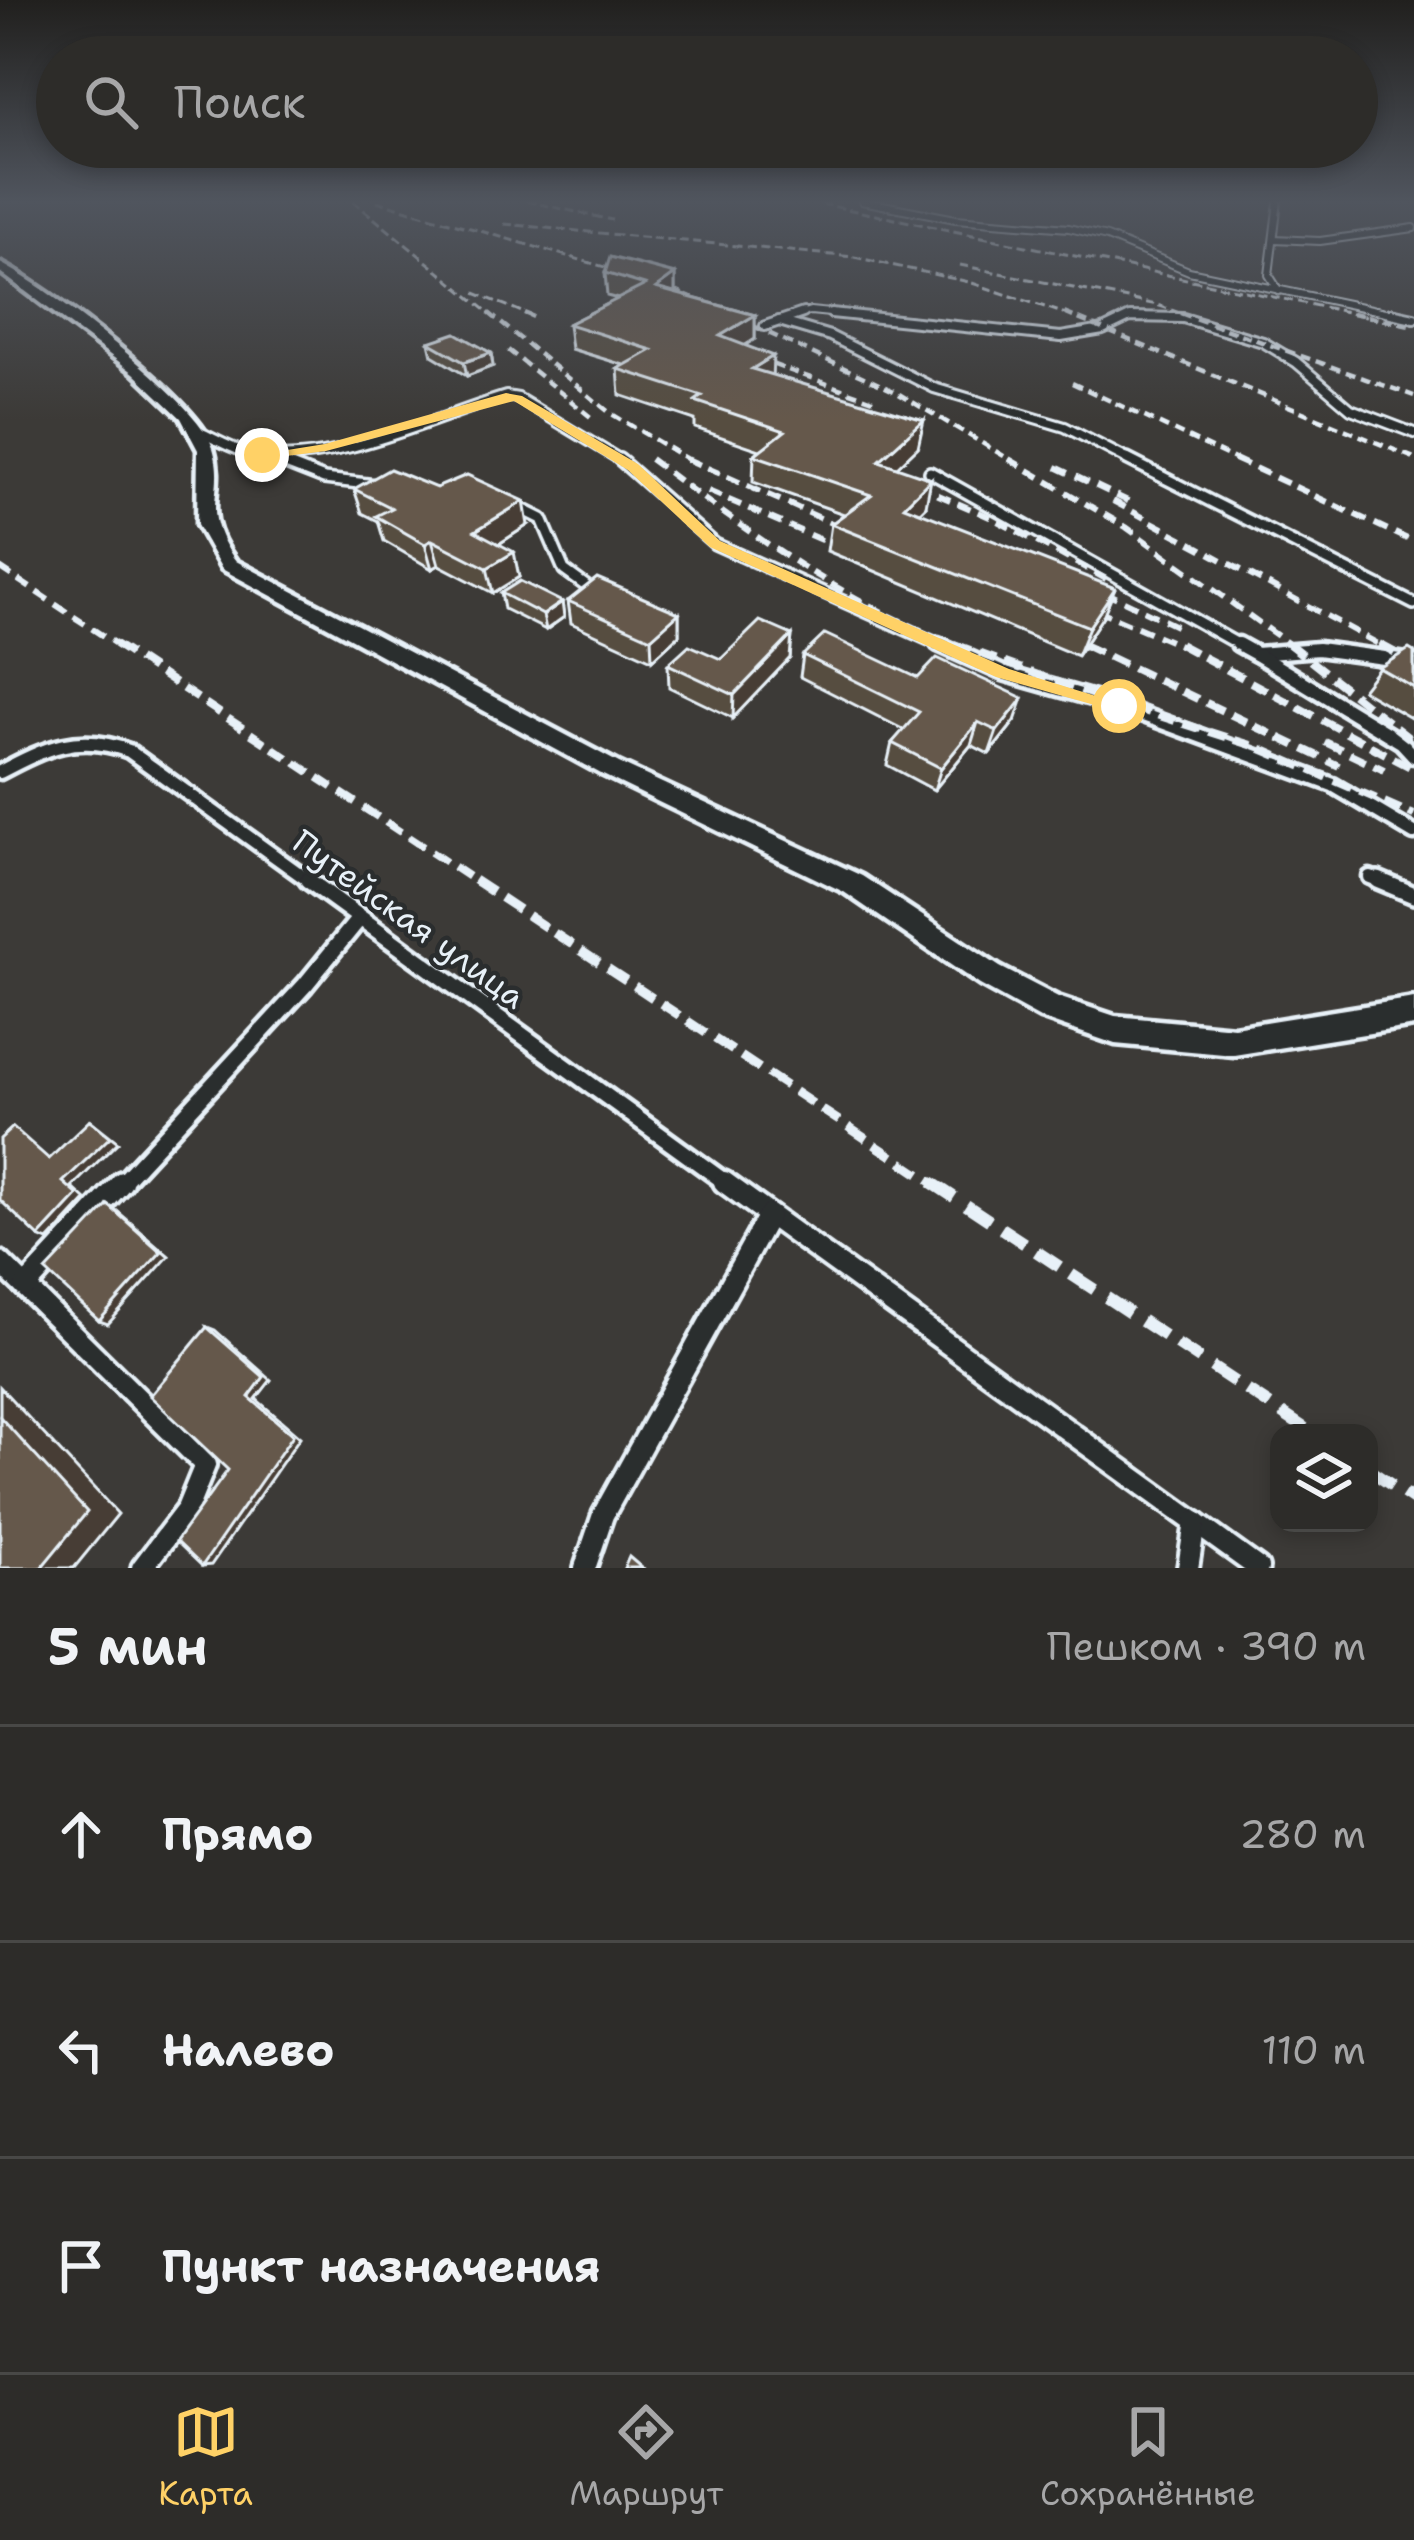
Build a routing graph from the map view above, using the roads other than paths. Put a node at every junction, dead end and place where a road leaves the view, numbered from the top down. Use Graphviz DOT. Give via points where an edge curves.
graph roads {
  1 [pos="11,274"];
  2 [pos="1203,274"];
  3 [pos="1269,274"];
  4 [pos="1280,291"];
  5 [pos="1414,318"];
  6 [pos="779,321"];
  7 [pos="765,326"];
  8 [pos="200,433"];
  9 [pos="1414,433"];
  10 [pos="262,455"];
  11 [pos="930,472"];
  12 [pos="398,485"];
  13 [pos="494,498"];
  14 [pos="586,586"];
  15 [pos="1414,604"];
  16 [pos="1256,655"];
  17 [pos="1414,662"];
  18 [pos="1414,756"];
  19 [pos="0,772"];
  20 [pos="1414,833"];
  21 [pos="1370,877"];
  22 [pos="1414,895"];
  23 [pos="358,920"];
  24 [pos="1414,1012"];
  25 [pos="769,1215"];
  26 [pos="0,1262"];
  27 [pos="25,1287"];
  28 [pos="1195,1522"];
  29 [pos="142,1568"];
  30 [pos="585,1568"];
  31 [pos="1188,1568"];
  32 [pos="1258,1568"];
  1 -- 8 [label="street" via="138,371"];
  2 -- 4 [label="lane"];
  3 -- 4 [label="lane"];
  4 -- 5 [label="lane"];
  6 -- 7 [label="lane"];
  6 -- 9 [label="lane" via="810,311 1061,337 1130,317 1183,318 1263,342 1351,410"];
  6 -- 15 [label="lane" via="816,330 934,388 1065,428"];
  8 -- 10 [label="lane"];
  8 -- 24 [label="street" via="205,530 229,565 611,769 853,884 1050,1009 1115,1030 1234,1041"];
  10 -- 12 [label="lane" via="323,479"];
  10 -- 20 [label="lane" via="326,447 518,398 633,467 715,544 1003,673 1119,706 1333,785"];
  11 -- 16 [label="lane"];
  13 -- 14 [label="lane" via="542,519 564,570"];
  16 -- 17 [label="lane" via="1318,649"];
  16 -- 18 [label="lane"];
  19 -- 23 [label="lane, Путейская улица" via="75,738 98,737 130,751"];
  21 -- 22 [label="lane"];
  23 -- 25 [label="lane, Путейская улица"];
  23 -- 27 [label="lane"];
  25 -- 28 [label="lane, Путейская улица"];
  25 -- 30 [label="lane" via="603,1515"];
  26 -- 27 [label="lane"];
  27 -- 29 [label="lane" via="205,1465 187,1509"];
  28 -- 31 [label="lane"];
  28 -- 32 [label="lane, Путейская улица"];
}
